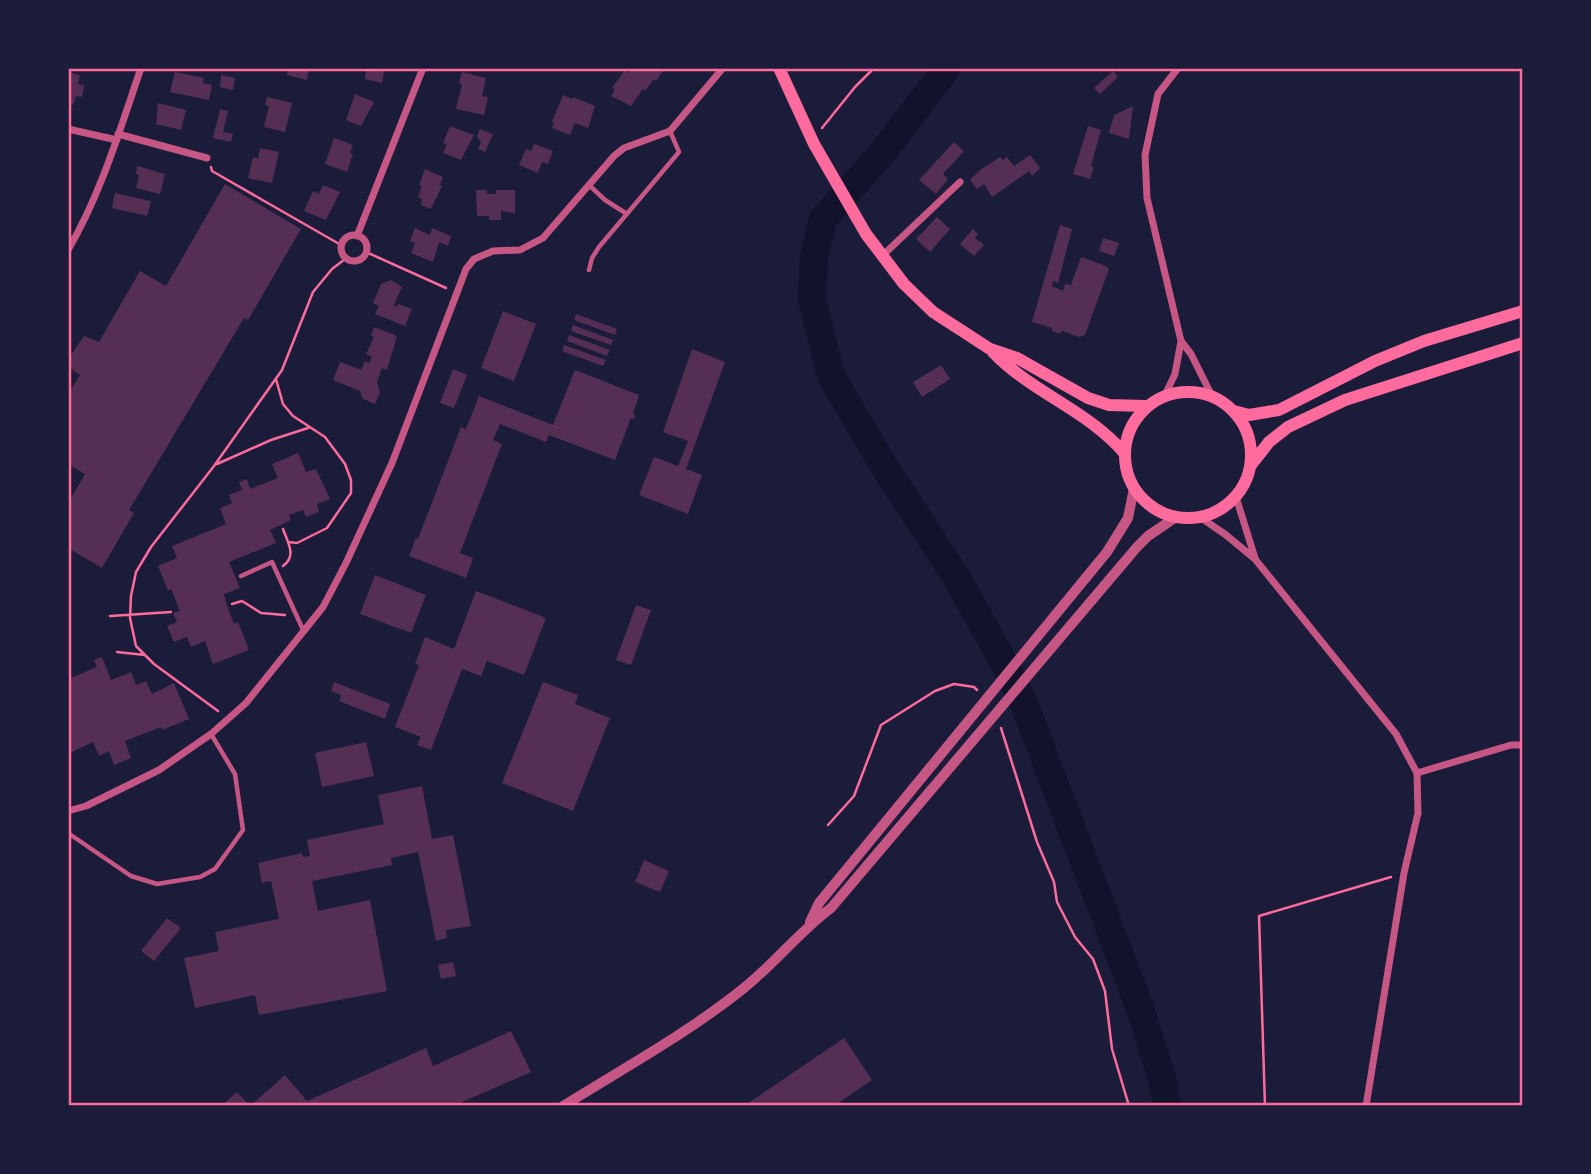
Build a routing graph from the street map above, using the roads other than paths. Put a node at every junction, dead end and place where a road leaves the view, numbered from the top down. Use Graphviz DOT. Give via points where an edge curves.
graph roads {
  1 [pos="141,68"];
  2 [pos="423,68"];
  3 [pos="723,68"];
  4 [pos="779,68"];
  5 [pos="1178,68"];
  6 [pos="68,129"];
  7 [pos="670,131"];
  8 [pos="118,137"];
  9 [pos="207,158"];
  10 [pos="960,182"];
  11 [pos="589,185"];
  12 [pos="627,214"];
  13 [pos="357,236"];
  14 [pos="68,250"];
  15 [pos="881,256"];
  16 [pos="589,270"];
  17 [pos="1523,311"];
  18 [pos="1181,341"];
  19 [pos="1523,342"];
  20 [pos="990,349"];
  21 [pos="1166,395"];
  22 [pos="1212,396"];
  23 [pos="1146,407"];
  24 [pos="1234,411"];
  25 [pos="1125,454"];
  26 [pos="1251,465"];
  27 [pos="1134,488"];
  28 [pos="1236,497"];
  29 [pos="1176,517"];
  30 [pos="1200,517"];
  31 [pos="1255,559"];
  32 [pos="241,576"];
  33 [pos="304,633"];
  34 [pos="211,734"];
  35 [pos="1523,744"];
  36 [pos="1417,773"];
  37 [pos="68,811"];
  38 [pos="68,832"];
  39 [pos="808,925"];
  40 [pos="563,1106"];
  41 [pos="1366,1106"];
  1 -- 8 [label="street"];
  2 -- 13 [label="street"];
  3 -- 7 [label="street"];
  4 -- 15 [label="main road" via="813,140"];
  5 -- 18 [label="street" via="1158,94 1145,155 1147,198"];
  6 -- 8 [label="street"];
  7 -- 11 [label="street" via="624,148"];
  7 -- 12 [label="lane" via="680,152"];
  8 -- 9 [label="street"];
  8 -- 14 [label="street"];
  10 -- 15 [label="street"];
  11 -- 12 [label="lane"];
  11 -- 33 [label="street" via="532,244 520,250 493,251 466,268 392,463 346,563"];
  12 -- 16 [label="lane" via="599,247"];
  13 -- 13 [label="street" via="349,236 341,245 345,259 358,261 366,252 364,240"];
  15 -- 20 [label="main road" via="933,313"];
  17 -- 24 [label="main road" via="1375,361 1279,410 1249,415"];
  18 -- 21 [label="street"];
  18 -- 22 [label="street"];
  19 -- 26 [label="main road" via="1345,400 1289,427 1269,442"];
  20 -- 23 [label="main road" via="1017,358 1087,398"];
  20 -- 25 [label="main road" via="1011,371 1087,419"];
  21 -- 22 [label="main road" via="1189,391"];
  21 -- 23 [label="main road"];
  22 -- 24 [label="main road"];
  23 -- 25 [label="main road" via="1130,428"];
  24 -- 26 [label="main road" via="1251,446"];
  25 -- 27 [label="main road"];
  26 -- 28 [label="main road"];
  27 -- 29 [label="main road" via="1152,507"];
  27 -- 39 [label="street" via="1122,530 1107,552 819,902"];
  28 -- 30 [label="main road"];
  28 -- 31 [label="street"];
  29 -- 30 [label="main road"];
  29 -- 39 [label="street" via="1137,547 831,908"];
  30 -- 31 [label="street"];
  31 -- 36 [label="street" via="1396,734"];
  32 -- 33 [label="lane" via="272,562"];
  33 -- 34 [label="street" via="265,682"];
  34 -- 37 [label="street" via="159,770"];
  34 -- 38 [label="lane" via="235,774 243,830 215,869 200,877 157,884 131,876"];
  35 -- 36 [label="street"];
  36 -- 41 [label="street" via="1418,813"];
  39 -- 40 [label="street" via="744,988"];
}
